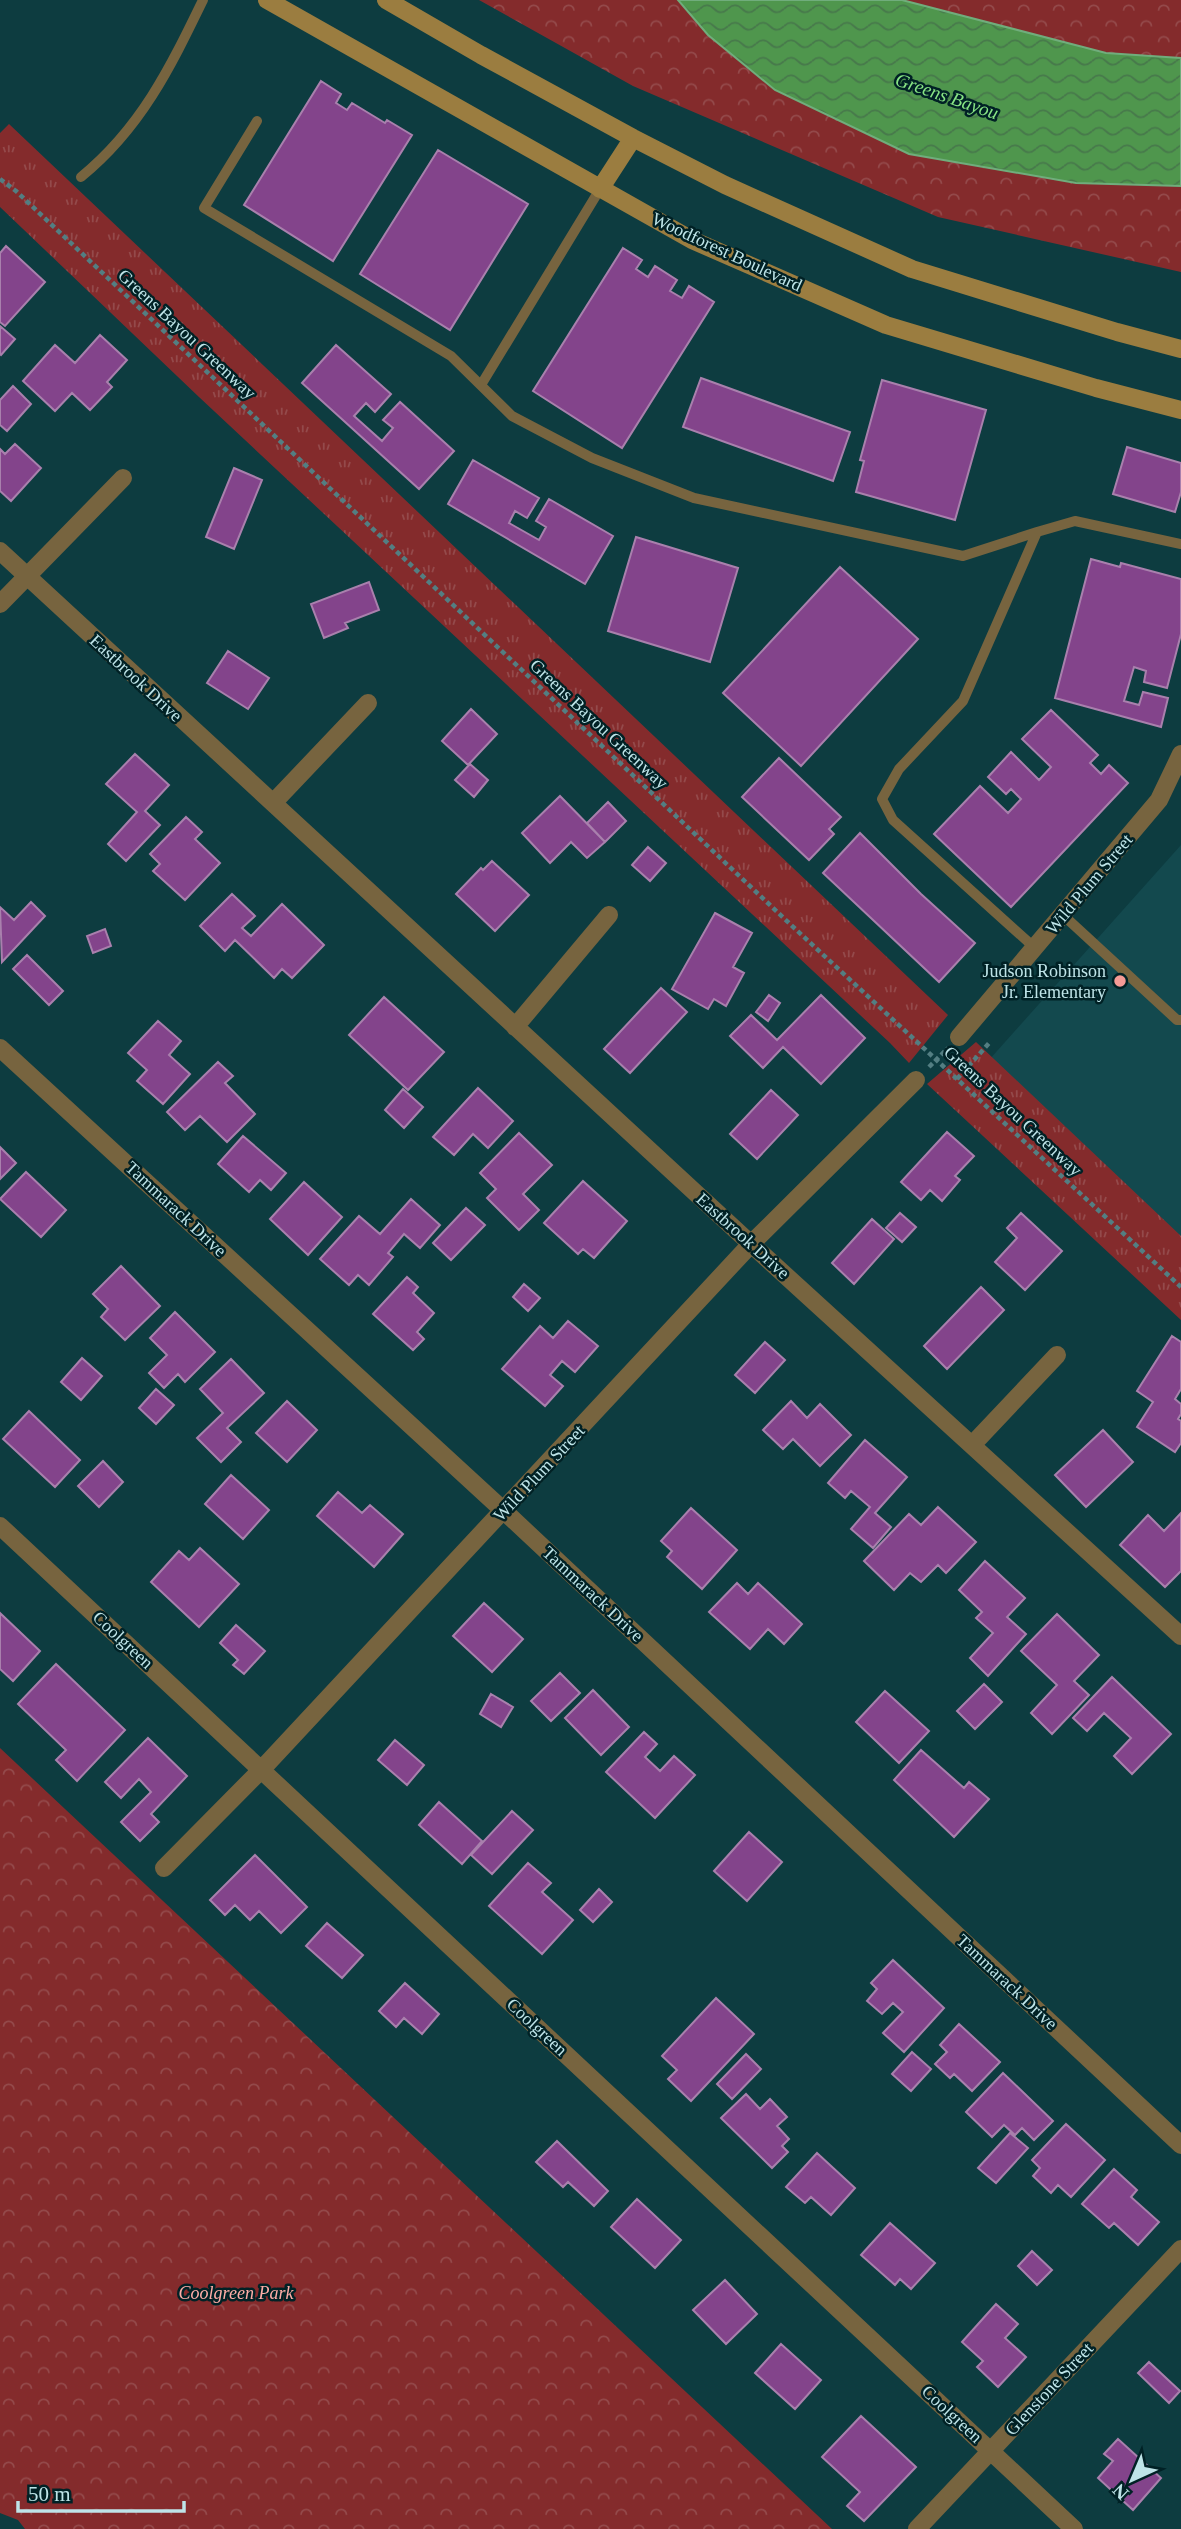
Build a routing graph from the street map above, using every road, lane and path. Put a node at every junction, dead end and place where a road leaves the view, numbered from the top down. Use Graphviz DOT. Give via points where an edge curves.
graph roads {
  1 [pos="204,0"];
  2 [pos="267,0"];
  3 [pos="386,0"];
  4 [pos="257,121"];
  5 [pos="633,138"];
  6 [pos="81,177"];
  7 [pos="0,179"];
  8 [pos="600,189"];
  9 [pos="1181,349"];
  10 [pos="481,385"];
  11 [pos="1181,410"];
  12 [pos="123,478"];
  13 [pos="1037,532"];
  14 [pos="1181,544"];
  15 [pos="0,551"];
  16 [pos="26,576"];
  17 [pos="0,604"];
  18 [pos="368,704"];
  19 [pos="1181,754"];
  20 [pos="273,803"];
  21 [pos="609,915"];
  22 [pos="1063,915"];
  23 [pos="1035,948"];
  24 [pos="1180,1021"];
  25 [pos="515,1027"];
  26 [pos="959,1037"];
  27 [pos="991,1041"];
  28 [pos="0,1048"];
  29 [pos="937,1059"];
  30 [pos="957,1079"];
  31 [pos="916,1080"];
  32 [pos="751,1244"];
  33 [pos="1181,1287"];
  34 [pos="1057,1355"];
  35 [pos="973,1444"];
  36 [pos="504,1511"];
  37 [pos="0,1526"];
  38 [pos="1181,1636"];
  39 [pos="262,1769"];
  40 [pos="164,1868"];
  41 [pos="1181,2145"];
  42 [pos="1181,2249"];
  43 [pos="991,2451"];
  44 [pos="917,2529"];
  45 [pos="1074,2529"];
  1 -- 6 [label="lane" via="149,103 126,134"];
  2 -- 8 [label="main road, Woodforest Boulevard"];
  3 -- 5 [label="main road"];
  4 -- 10 [label="lane" via="204,208 451,356"];
  5 -- 8 [label="main road"];
  5 -- 9 [label="main road" via="912,269"];
  7 -- 29 [label="path, Greens Bayou Greenway"];
  8 -- 10 [label="lane"];
  8 -- 11 [label="main road, Woodforest Boulevard" via="692,240 886,325"];
  10 -- 13 [label="lane" via="512,416 592,458 694,498 963,556"];
  12 -- 16 [label="street"];
  13 -- 14 [label="lane" via="1075,521"];
  13 -- 23 [label="lane" via="963,701 899,769 882,799 893,820"];
  15 -- 16 [label="street, Eastbrook Drive"];
  16 -- 17 [label="street"];
  16 -- 20 [label="street, Eastbrook Drive"];
  18 -- 20 [label="street"];
  19 -- 22 [label="street, Wild Plum Street" via="1159,800"];
  20 -- 25 [label="street, Eastbrook Drive"];
  21 -- 25 [label="street"];
  22 -- 23 [label="street, Wild Plum Street"];
  22 -- 24 [label="lane"];
  23 -- 26 [label="street, Wild Plum Street"];
  25 -- 32 [label="street, Eastbrook Drive"];
  26 -- 29 [label="path"];
  27 -- 30 [label="path"];
  28 -- 36 [label="street, Tammarack Drive"];
  29 -- 30 [label="path, Greens Bayou Greenway"];
  29 -- 31 [label="path"];
  30 -- 33 [label="path, Greens Bayou Greenway"];
  31 -- 32 [label="street, Wild Plum Street"];
  32 -- 35 [label="street, Eastbrook Drive"];
  32 -- 36 [label="street, Wild Plum Street"];
  34 -- 35 [label="street"];
  35 -- 38 [label="street, Eastbrook Drive"];
  36 -- 39 [label="street, Wild Plum Street"];
  36 -- 41 [label="street, Tammarack Drive"];
  37 -- 39 [label="street, Coolgreen"];
  39 -- 40 [label="street, Wild Plum Street"];
  39 -- 43 [label="street, Coolgreen"];
  42 -- 43 [label="street, Glenstone Street"];
  43 -- 44 [label="street, Glenstone Street"];
  43 -- 45 [label="street, Coolgreen"];
}
